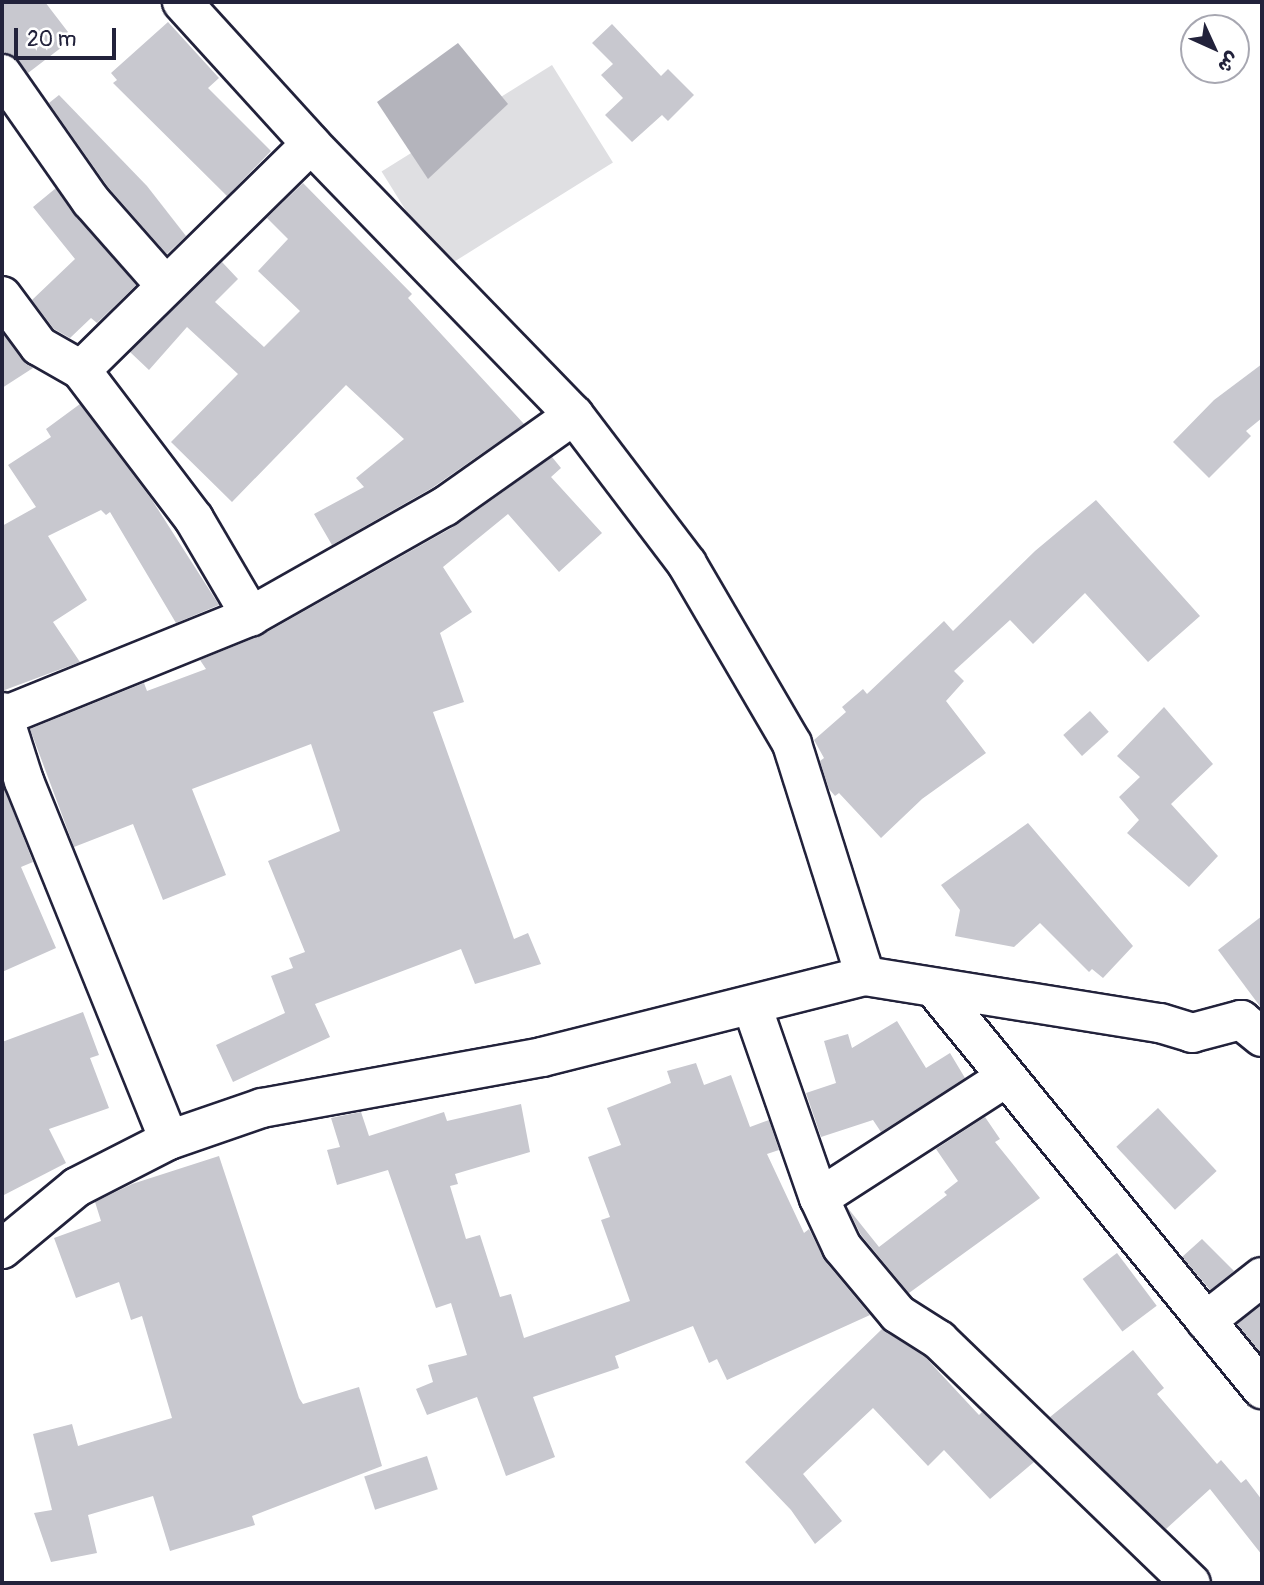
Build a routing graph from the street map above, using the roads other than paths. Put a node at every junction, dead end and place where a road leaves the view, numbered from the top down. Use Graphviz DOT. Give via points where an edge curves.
graph roads {
  1 [pos="182,2"];
  2 [pos="2,74"];
  3 [pos="311,144"];
  4 [pos="166,286"];
  5 [pos="2,296"];
  6 [pos="81,370"];
  7 [pos="574,415"];
  8 [pos="251,616"];
  9 [pos="3,714"];
  10 [pos="13,785"];
  11 [pos="865,976"];
  12 [pos="935,989"];
  13 [pos="752,1006"];
  14 [pos="1255,1020"];
  15 [pos="1004,1079"];
  16 [pos="169,1140"];
  17 [pos="819,1198"];
  18 [pos="3,1246"];
  19 [pos="1262,1277"];
  20 [pos="1206,1321"];
  21 [pos="1262,1389"];
  22 [pos="1191,1583"];
  1 -- 3 [label="street"];
  2 -- 4 [label="street" via="92,201"];
  3 -- 4 [label="street"];
  3 -- 7 [label="street"];
  4 -- 6 [label="street"];
  5 -- 6 [label="street" via="39,346"];
  6 -- 8 [label="street" via="194,519"];
  7 -- 8 [label="street" via="444,507"];
  7 -- 11 [label="street" via="687,564 792,744"];
  8 -- 9 [label="street"];
  9 -- 10 [label="street"];
  10 -- 16 [label="street"];
  11 -- 12 [label="street"];
  11 -- 13 [label="street"];
  12 -- 14 [label="street" via="1160,1023 1192,1033"];
  12 -- 15 [label="street"];
  13 -- 16 [label="street" via="542,1057 262,1108"];
  13 -- 17 [label="street"];
  15 -- 17 [label="street"];
  15 -- 20 [label="street"];
  16 -- 18 [label="street" via="77,1187"];
  17 -- 22 [label="street" via="842,1247 898,1314 939,1339"];
  19 -- 20 [label="street"];
  20 -- 21 [label="street"];
}
